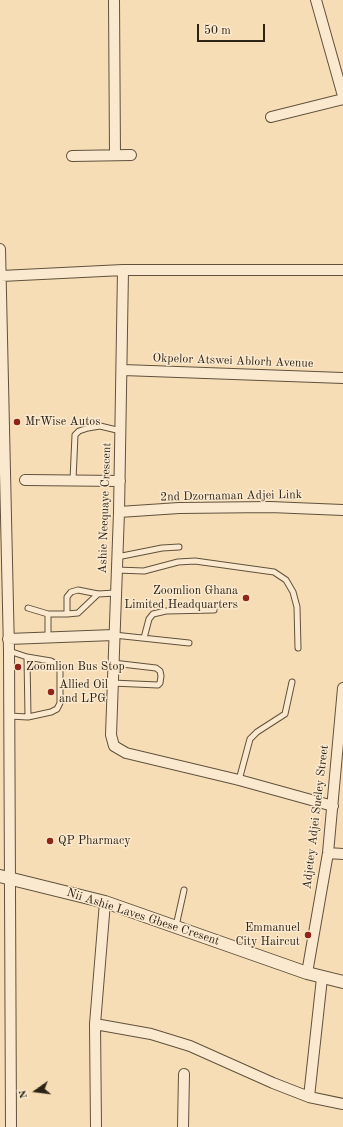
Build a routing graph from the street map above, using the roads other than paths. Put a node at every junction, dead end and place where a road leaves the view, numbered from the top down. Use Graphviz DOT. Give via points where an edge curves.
graph roads {
  1 [pos="114,0"];
  2 [pos="316,0"];
  3 [pos="343,98"];
  4 [pos="271,117"];
  5 [pos="115,155"];
  6 [pos="131,155"];
  7 [pos="72,156"];
  8 [pos="0,249"];
  9 [pos="123,270"];
  10 [pos="343,270"];
  11 [pos="1,276"];
  12 [pos="123,370"];
  13 [pos="343,378"];
  14 [pos="121,431"];
  15 [pos="25,480"];
  16 [pos="74,480"];
  17 [pos="120,481"];
  18 [pos="343,510"];
  19 [pos="119,512"];
  20 [pos="179,547"];
  21 [pos="117,557"];
  22 [pos="116,570"];
  23 [pos="115,593"];
  24 [pos="98,594"];
  25 [pos="28,608"];
  26 [pos="214,610"];
  27 [pos="48,614"];
  28 [pos="66,614"];
  29 [pos="114,635"];
  30 [pos="48,637"];
  31 [pos="144,638"];
  32 [pos="8,639"];
  33 [pos="189,643"];
  34 [pos="298,648"];
  35 [pos="9,651"];
  36 [pos="28,657"];
  37 [pos="113,663"];
  38 [pos="292,682"];
  39 [pos="112,683"];
  40 [pos="343,688"];
  41 [pos="9,716"];
  42 [pos="28,717"];
  43 [pos="238,780"];
  44 [pos="333,806"];
  45 [pos="328,853"];
  46 [pos="343,854"];
  47 [pos="5,876"];
  48 [pos="184,890"];
  49 [pos="105,902"];
  50 [pos="176,926"];
  51 [pos="307,973"];
  52 [pos="322,978"];
  53 [pos="343,982"];
  54 [pos="95,1024"];
  55 [pos="184,1074"];
  56 [pos="310,1097"];
  57 [pos="343,1104"];
  58 [pos="11,1127"];
  59 [pos="96,1127"];
  60 [pos="183,1127"];
  1 -- 5 [label="street"];
  2 -- 3 [label="street"];
  3 -- 4 [label="street"];
  5 -- 6 [label="street"];
  5 -- 7 [label="street"];
  8 -- 11 [label="street"];
  9 -- 10 [label="street"];
  9 -- 11 [label="street"];
  9 -- 12 [label="street, Ashie Neequaye Crescent"];
  11 -- 32 [label="street"];
  12 -- 13 [label="street, Okpelor Atswei Ablorh Avenue"];
  12 -- 14 [label="street, Ashie Neequaye Crescent"];
  14 -- 16 [label="lane" via="100,426 79,431 75,435"];
  14 -- 17 [label="street, Ashie Neequaye Crescent"];
  15 -- 16 [label="street"];
  16 -- 17 [label="street"];
  17 -- 19 [label="street, Ashie Neequaye Crescent"];
  18 -- 19 [label="street, 2nd Dzornaman Adjei Link" via="270,507"];
  19 -- 21 [label="street, Ashie Neequaye Crescent"];
  20 -- 21 [label="lane"];
  21 -- 22 [label="street, Ashie Neequaye Crescent"];
  22 -- 23 [label="street, Ashie Neequaye Crescent"];
  22 -- 34 [label="lane" via="144,571 178,562 195,561 274,572 286,580 293,592 297,607"];
  23 -- 24 [label="lane"];
  23 -- 29 [label="street, Ashie Neequaye Crescent"];
  24 -- 28 [label="lane" via="78,613"];
  24 -- 28 [label="lane" via="78,590 71,592 66,597"];
  25 -- 27 [label="lane"];
  26 -- 31 [label="lane" via="166,611 153,614"];
  27 -- 28 [label="lane"];
  27 -- 30 [label="lane"];
  29 -- 30 [label="street"];
  29 -- 31 [label="lane"];
  29 -- 37 [label="street, Ashie Neequaye Crescent"];
  30 -- 32 [label="street"];
  31 -- 33 [label="lane"];
  32 -- 35 [label="street"];
  35 -- 36 [label="lane"];
  35 -- 41 [label="street"];
  36 -- 42 [label="lane"];
  36 -- 42 [label="lane" via="51,661 57,665 60,671 60,703 57,709 51,712"];
  37 -- 39 [label="street, Ashie Neequaye Crescent"];
  37 -- 39 [label="lane" via="156,668 161,676 158,686"];
  38 -- 43 [label="lane" via="285,714 250,739"];
  39 -- 43 [label="street, Ashie Neequaye Crescent" via="111,735 114,746 126,753"];
  40 -- 44 [label="street, Adjetey Adjei Sueley Street"];
  41 -- 42 [label="lane"];
  41 -- 47 [label="street"];
  43 -- 44 [label="street"];
  44 -- 45 [label="street, Adjetey Adjei Sueley Street"];
  45 -- 46 [label="street"];
  45 -- 51 [label="street, Adjetey Adjei Sueley Street"];
  47 -- 49 [label="street, Nii Ashie Laves Gbese Cresent"];
  47 -- 58 [label="street"];
  48 -- 50 [label="lane"];
  49 -- 50 [label="street, Nii Ashie Laves Gbese Cresent"];
  49 -- 54 [label="street"];
  50 -- 51 [label="street, Nii Ashie Laves Gbese Cresent"];
  51 -- 52 [label="street, Nii Ashie Laves Gbese Cresent"];
  52 -- 53 [label="street, Nii Ashie Laves Gbese Cresent"];
  52 -- 56 [label="street"];
  54 -- 56 [label="street" via="150,1034 190,1046"];
  54 -- 59 [label="street"];
  55 -- 60 [label="street"];
  56 -- 57 [label="street"];
}
